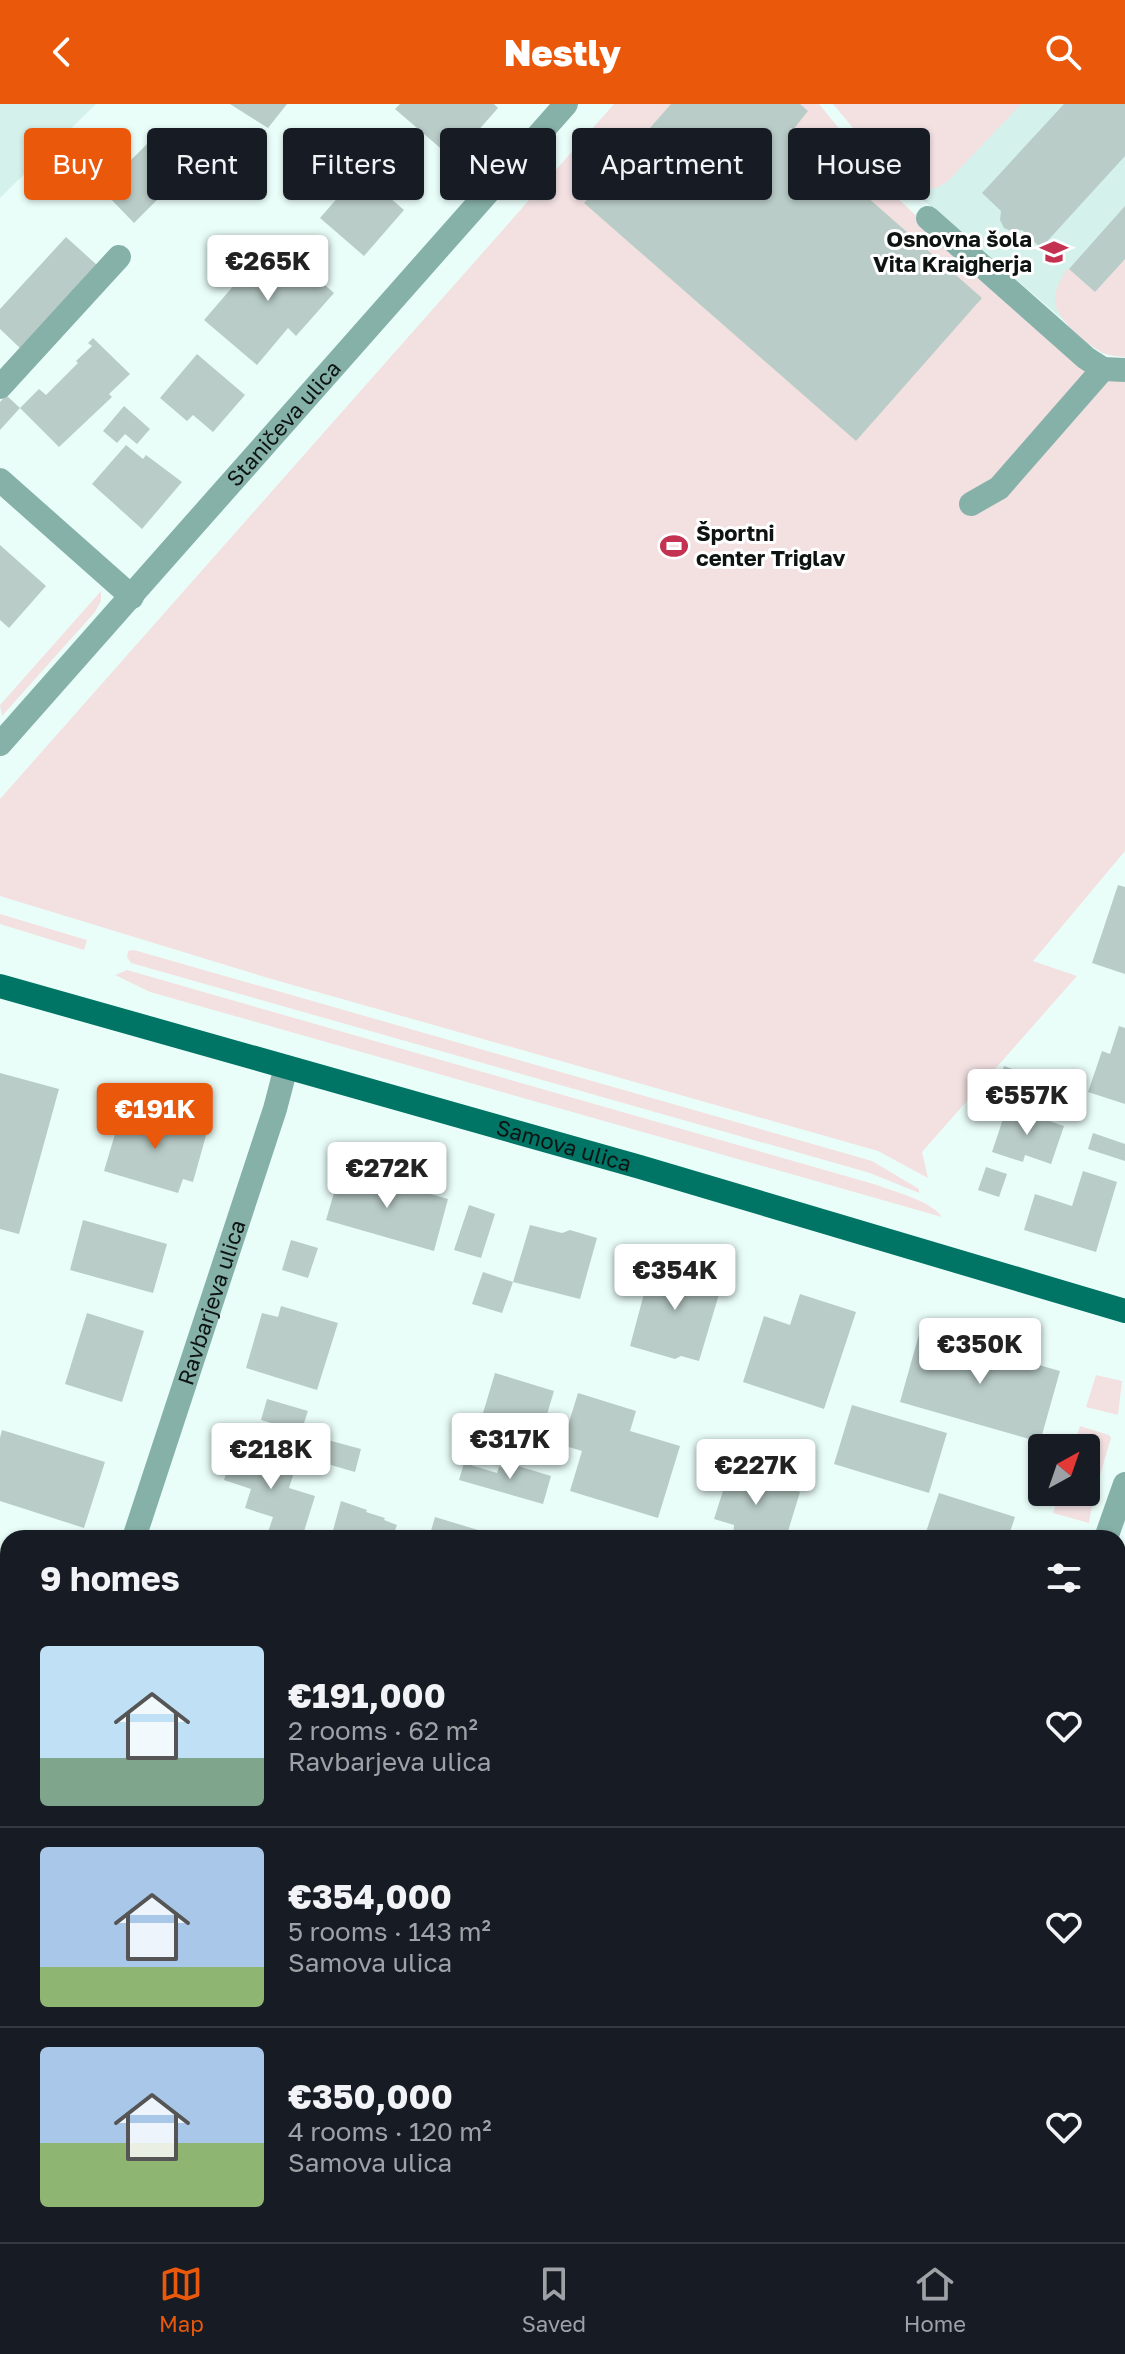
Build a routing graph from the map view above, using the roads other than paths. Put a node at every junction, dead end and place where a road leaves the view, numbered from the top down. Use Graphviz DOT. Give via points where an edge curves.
graph roads {
  1 [pos="566,104"];
  2 [pos="928,218"];
  3 [pos="119,257"];
  4 [pos="1114,370"];
  5 [pos="0,387"];
  6 [pos="0,480"];
  7 [pos="971,504"];
  8 [pos="132,597"];
  9 [pos="0,744"];
  10 [pos="0,986"];
  11 [pos="286,1067"];
  12 [pos="1125,1311"];
  13 [pos="1125,1484"];
  14 [pos="137,1530"];
  15 [pos="1109,1530"];
  1 -- 8 [label="street, Staničeva ulica"];
  2 -- 4 [label="street" via="1086,358"];
  3 -- 5 [label="street"];
  4 -- 7 [label="street" via="999,488"];
  6 -- 8 [label="street"];
  8 -- 9 [label="street, Staničeva ulica"];
  10 -- 11 [label="main road, Samova ulica"];
  11 -- 12 [label="main road, Samova ulica"];
  11 -- 14 [label="street, Ravbarjeva ulica"];
  13 -- 15 [label="street"];
}
